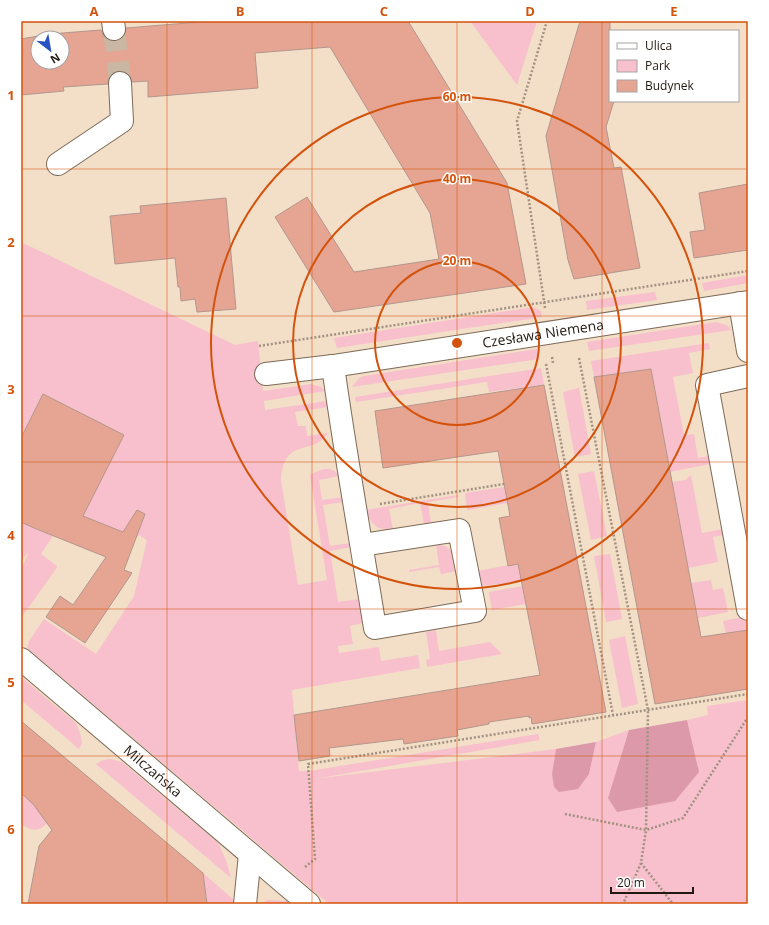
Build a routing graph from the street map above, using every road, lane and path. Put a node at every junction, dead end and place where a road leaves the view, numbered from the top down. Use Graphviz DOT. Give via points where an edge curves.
graph roads {
  1 [pos="547,21"];
  2 [pos="120,83"];
  3 [pos="58,164"];
  4 [pos="748,271"];
  5 [pos="544,302"];
  6 [pos="744,303"];
  7 [pos="549,332"];
  8 [pos="259,346"];
  9 [pos="748,352"];
  10 [pos="579,358"];
  11 [pos="553,363"];
  12 [pos="546,364"];
  13 [pos="333,366"];
  14 [pos="266,374"];
  15 [pos="748,376"];
  16 [pos="564,460"];
  17 [pos="559,462"];
  18 [pos="504,484"];
  19 [pos="377,505"];
  20 [pos="362,545"];
  21 [pos="742,546"];
  22 [pos="748,609"];
  23 [pos="21,660"];
  24 [pos="748,694"];
  25 [pos="648,710"];
  26 [pos="613,715"];
  27 [pos="748,717"];
  28 [pos="565,814"];
  29 [pos="646,830"];
  30 [pos="250,854"];
  31 [pos="641,863"];
  32 [pos="288,886"];
  33 [pos="245,904"];
  34 [pos="310,904"];
  35 [pos="622,904"];
  36 [pos="673,904"];
  1 -- 5 [label="path" via="517,121"];
  2 -- 3 [label="street" via="122,121"];
  4 -- 5 [label="path"];
  5 -- 7 [label="path"];
  5 -- 8 [label="path"];
  6 -- 7 [label="street, Czesława Niemena"];
  6 -- 9 [label="street"];
  7 -- 11 [label="path"];
  7 -- 13 [label="street, Czesława Niemena"];
  10 -- 25 [label="path"];
  12 -- 16 [label="path"];
  13 -- 14 [label="street, Czesława Niemena"];
  13 -- 20 [label="street"];
  15 -- 21 [label="street" via="707,385"];
  16 -- 17 [label="path"];
  16 -- 26 [label="path"];
  18 -- 19 [label="path"];
  20 -- 20 [label="street" via="459,530 475,611 375,628"];
  21 -- 22 [label="street"];
  23 -- 30 [label="street, Milczańska"];
  24 -- 25 [label="path"];
  25 -- 26 [label="path"];
  25 -- 29 [label="path"];
  26 -- 32 [label="path" via="308,764 315,859"];
  27 -- 29 [label="path" via="682,818"];
  28 -- 29 [label="path"];
  29 -- 31 [label="path"];
  30 -- 32 [label="street, Milczańska"];
  30 -- 33 [label="street"];
  31 -- 35 [label="path"];
  31 -- 36 [label="path"];
  32 -- 34 [label="street, Milczańska"];
}
